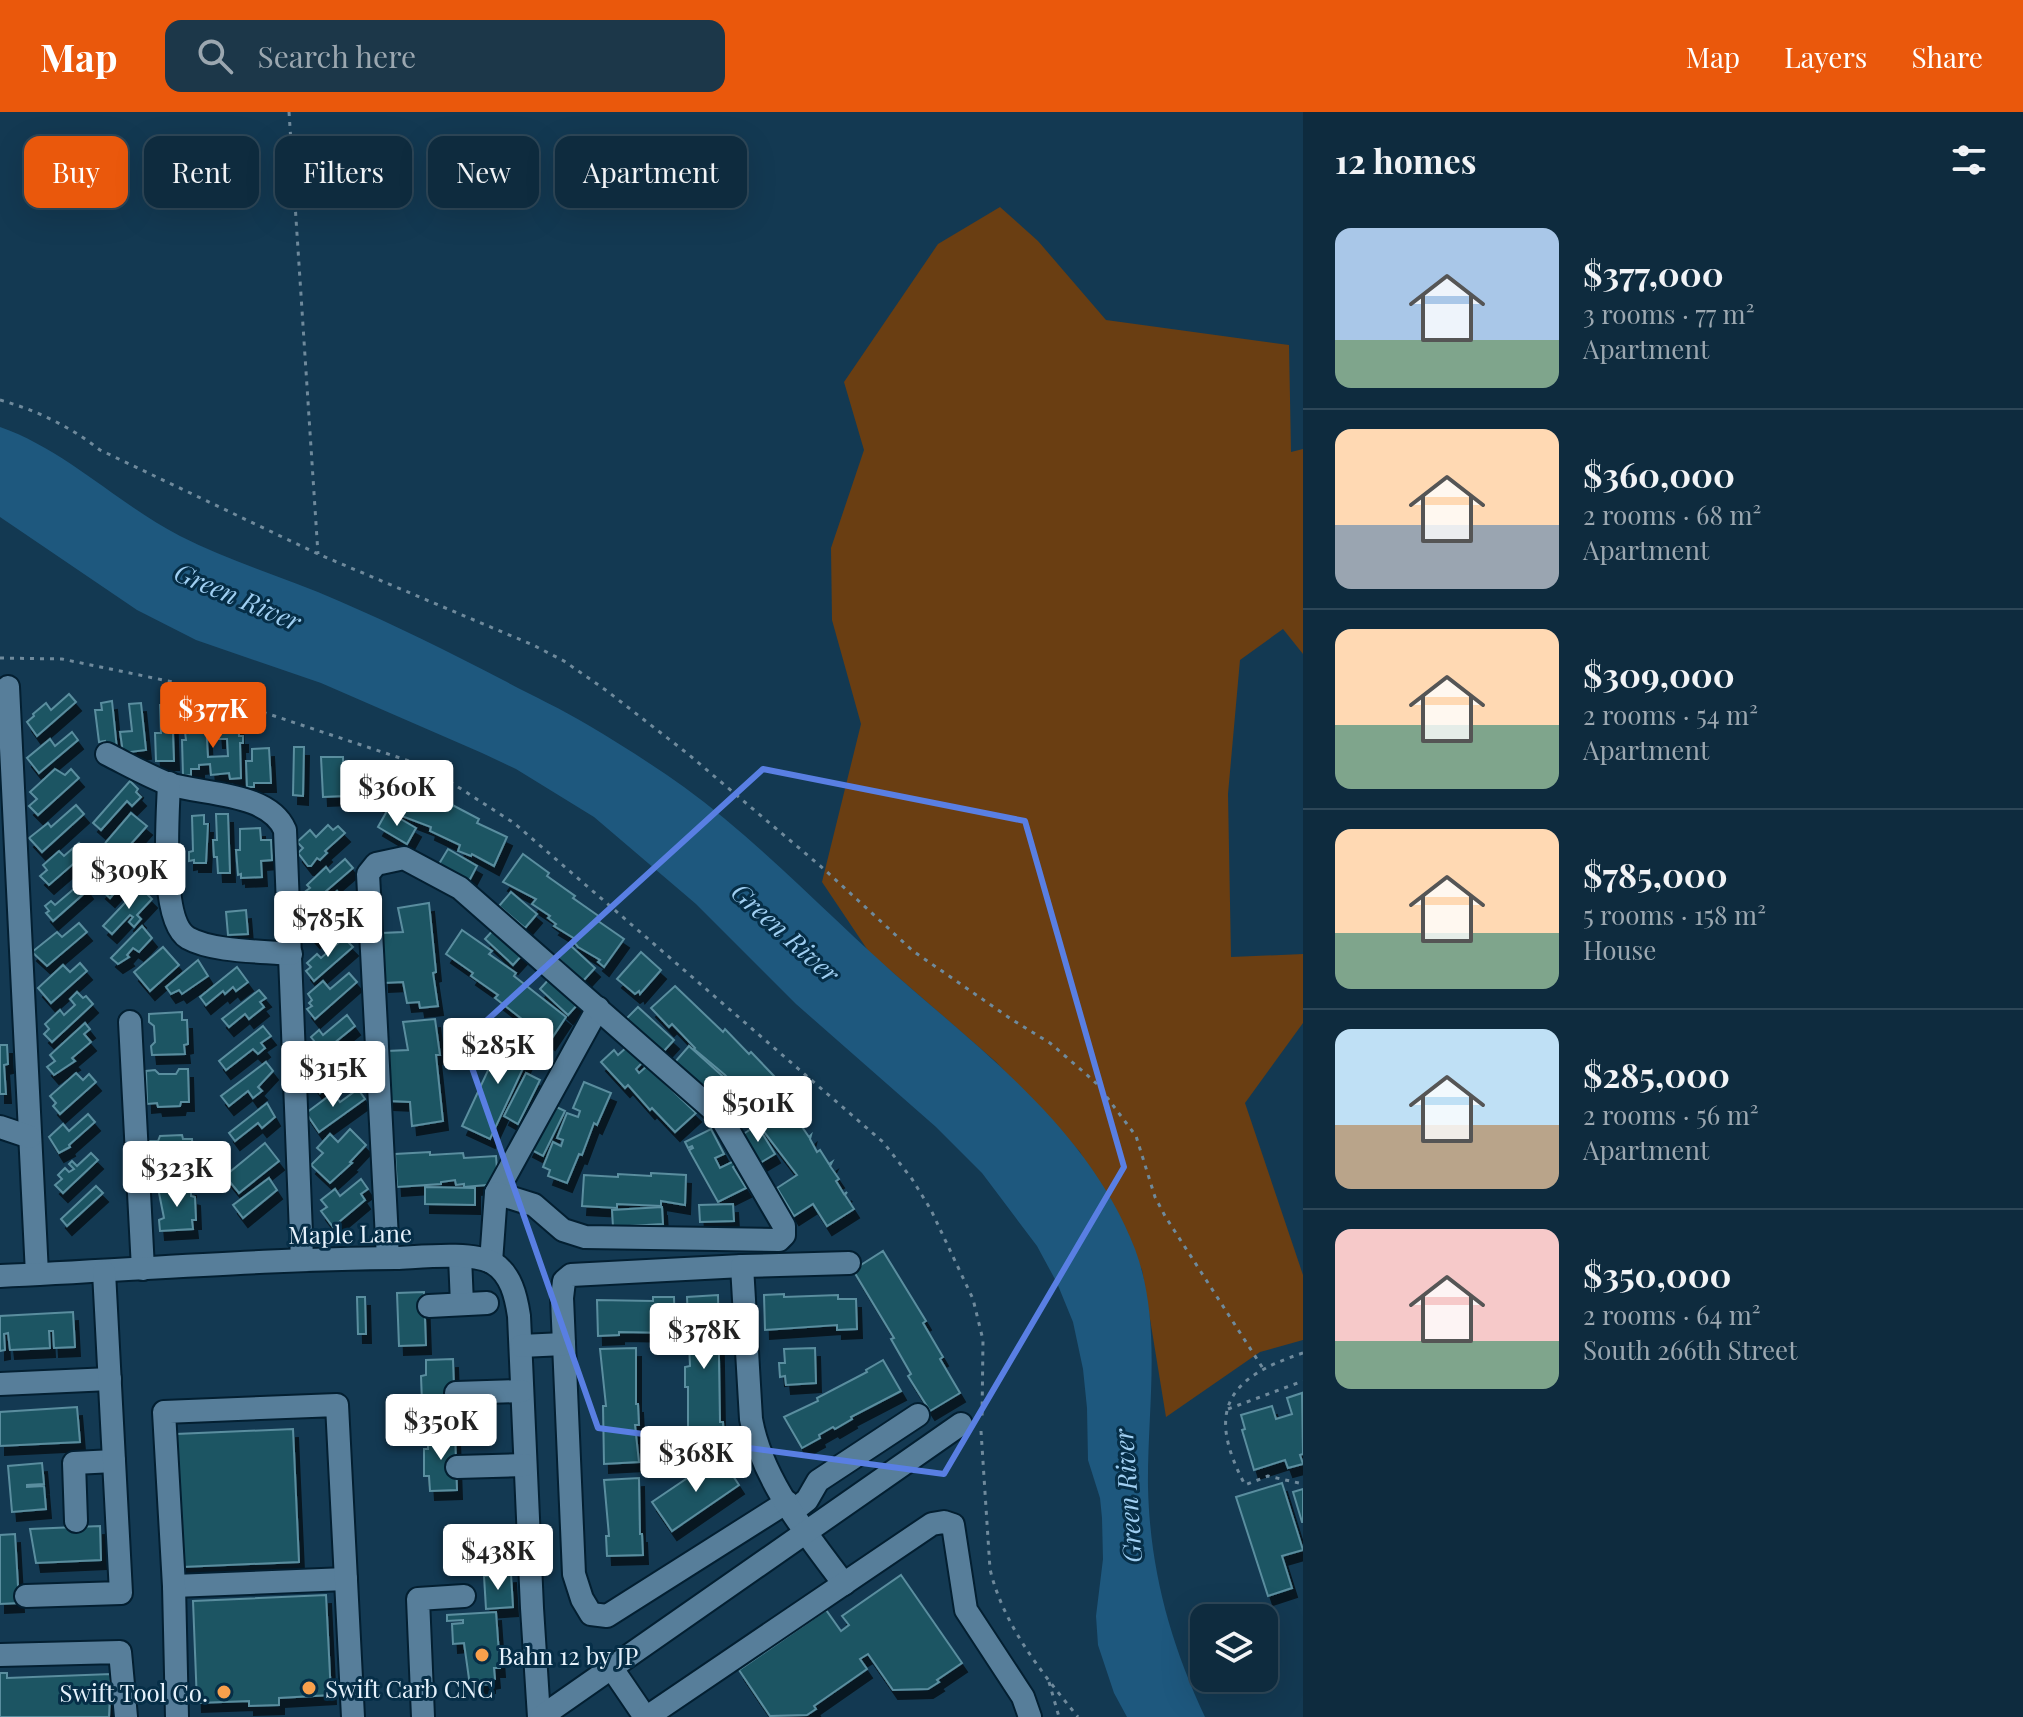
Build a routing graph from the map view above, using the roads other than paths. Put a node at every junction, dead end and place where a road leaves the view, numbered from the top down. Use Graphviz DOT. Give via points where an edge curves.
graph roads {
  1 [pos="8,687"];
  2 [pos="107,754"];
  3 [pos="169,783"];
  4 [pos="7,825"];
  5 [pos="291,954"];
  6 [pos="598,1008"];
  7 [pos="130,1022"];
  8 [pos="0,1127"];
  9 [pos="30,1137"];
  10 [pos="496,1193"];
  11 [pos="460,1257"];
  12 [pos="388,1258"];
  13 [pos="302,1259"];
  14 [pos="849,1263"];
  15 [pos="742,1266"];
  16 [pos="498,1268"];
  17 [pos="143,1269"];
  18 [pos="104,1272"];
  19 [pos="37,1274"];
  20 [pos="0,1276"];
  21 [pos="487,1303"];
  22 [pos="462,1304"];
  23 [pos="429,1306"];
  24 [pos="564,1344"];
  25 [pos="521,1346"];
  26 [pos="110,1379"];
  27 [pos="0,1384"];
  28 [pos="522,1391"];
  29 [pos="456,1393"];
  30 [pos="918,1415"];
  31 [pos="961,1424"];
  32 [pos="114,1461"];
  33 [pos="525,1465"];
  34 [pos="457,1467"];
  35 [pos="790,1506"];
  36 [pos="76,1521"];
  37 [pos="806,1533"];
  38 [pos="346,1579"];
  39 [pos="844,1584"];
  40 [pos="174,1586"];
  41 [pos="26,1596"];
  42 [pos="464,1596"];
  43 [pos="0,1655"];
  44 [pos="611,1667"];
  45 [pos="126,1717"];
  46 [pos="177,1717"];
  47 [pos="353,1717"];
  48 [pos="423,1717"];
  49 [pos="540,1717"];
  50 [pos="646,1717"];
  51 [pos="1030,1717"];
  1 -- 4 [label="street"];
  2 -- 3 [label="street"];
  3 -- 5 [label="street" via="250,801 280,817"];
  3 -- 5 [label="street" via="166,849 179,930 205,945"];
  4 -- 9 [label="street"];
  5 -- 13 [label="street"];
  6 -- 10 [label="street"];
  6 -- 10 [label="street" via="720,1116 784,1226 784,1235 779,1240 585,1237 563,1230 534,1205"];
  6 -- 12 [label="street" via="460,888 404,858 376,864 368,874"];
  7 -- 17 [label="street"];
  8 -- 9 [label="street"];
  9 -- 19 [label="street"];
  10 -- 16 [label="street"];
  11 -- 12 [label="street, Maple Lane"];
  11 -- 16 [label="street, Maple Lane"];
  11 -- 22 [label="street"];
  12 -- 13 [label="street, Maple Lane"];
  13 -- 17 [label="street, Maple Lane"];
  14 -- 15 [label="street"];
  15 -- 24 [label="street" via="571,1275 564,1281 562,1298"];
  15 -- 35 [label="street" via="753,1430 760,1458"];
  16 -- 25 [label="street" via="516,1294"];
  17 -- 18 [label="street, Maple Lane"];
  18 -- 19 [label="street, Maple Lane"];
  18 -- 26 [label="street"];
  19 -- 20 [label="street, Maple Lane"];
  21 -- 22 [label="street"];
  22 -- 23 [label="street"];
  24 -- 25 [label="street"];
  24 -- 35 [label="street" via="574,1574 591,1614 607,1616"];
  25 -- 28 [label="street"];
  26 -- 27 [label="street"];
  26 -- 32 [label="street"];
  28 -- 29 [label="street"];
  28 -- 33 [label="street"];
  30 -- 35 [label="street" via="818,1481 807,1500"];
  31 -- 37 [label="street"];
  32 -- 36 [label="street" via="74,1463"];
  32 -- 41 [label="street" via="121,1593"];
  33 -- 34 [label="street"];
  33 -- 49 [label="street"];
  35 -- 37 [label="street"];
  37 -- 39 [label="street"];
  37 -- 44 [label="street"];
  38 -- 40 [label="street"];
  38 -- 40 [label="street" via="337,1405 164,1412"];
  38 -- 47 [label="street"];
  39 -- 50 [label="street"];
  39 -- 51 [label="street" via="932,1524 953,1525 966,1610 1023,1697"];
  40 -- 46 [label="street"];
  42 -- 48 [label="street" via="418,1599"];
  43 -- 45 [label="street" via="120,1652"];
  44 -- 49 [label="street"];
  44 -- 50 [label="street"];
}
